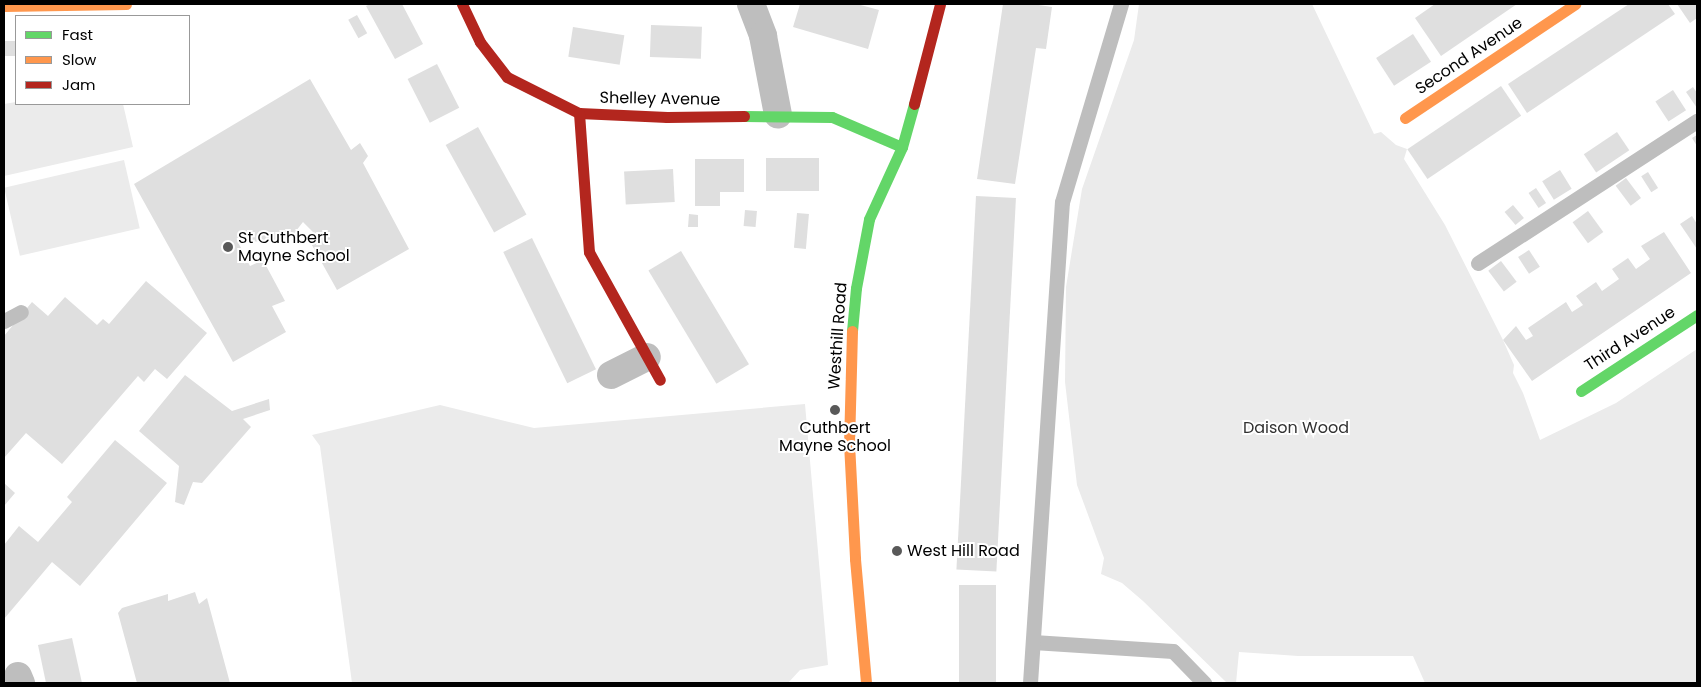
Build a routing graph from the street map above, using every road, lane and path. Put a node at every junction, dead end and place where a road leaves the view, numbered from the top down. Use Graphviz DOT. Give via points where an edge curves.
graph roads {
  1 [pos="126,4"];
  2 [pos="462,4"];
  3 [pos="751,4"];
  4 [pos="940,4"];
  5 [pos="1121,4"];
  6 [pos="1575,4"];
  7 [pos="4,6"];
  8 [pos="579,113"];
  9 [pos="778,115"];
  10 [pos="1405,118"];
  11 [pos="1697,121"];
  12 [pos="902,147"];
  13 [pos="1478,263"];
  14 [pos="20,312"];
  15 [pos="1697,315"];
  16 [pos="4,321"];
  17 [pos="654,368"];
  18 [pos="611,375"];
  19 [pos="1580,391"];
  20 [pos="1033,642"];
  21 [pos="866,683"];
  22 [pos="1030,683"];
  23 [pos="1204,683"];
  1 -- 7 [label="street"];
  2 -- 8 [label="street, Shelley Avenue" via="480,42 507,76"];
  3 -- 9 [label="street" via="763,36"];
  4 -- 12 [label="street, Westhill Road"];
  5 -- 20 [label="lane" via="1062,202"];
  6 -- 10 [label="street, Second Avenue"];
  8 -- 9 [label="street, Shelley Avenue" via="667,117"];
  8 -- 17 [label="street" via="589,252"];
  9 -- 12 [label="street, Shelley Avenue" via="832,117"];
  11 -- 13 [label="lane"];
  12 -- 21 [label="street, Westhill Road" via="868,220 850,343 849,443"];
  14 -- 16 [label="lane"];
  15 -- 19 [label="street, Third Avenue"];
  17 -- 18 [label="street"];
  20 -- 22 [label="lane"];
  20 -- 23 [label="lane" via="1173,651"];
}
